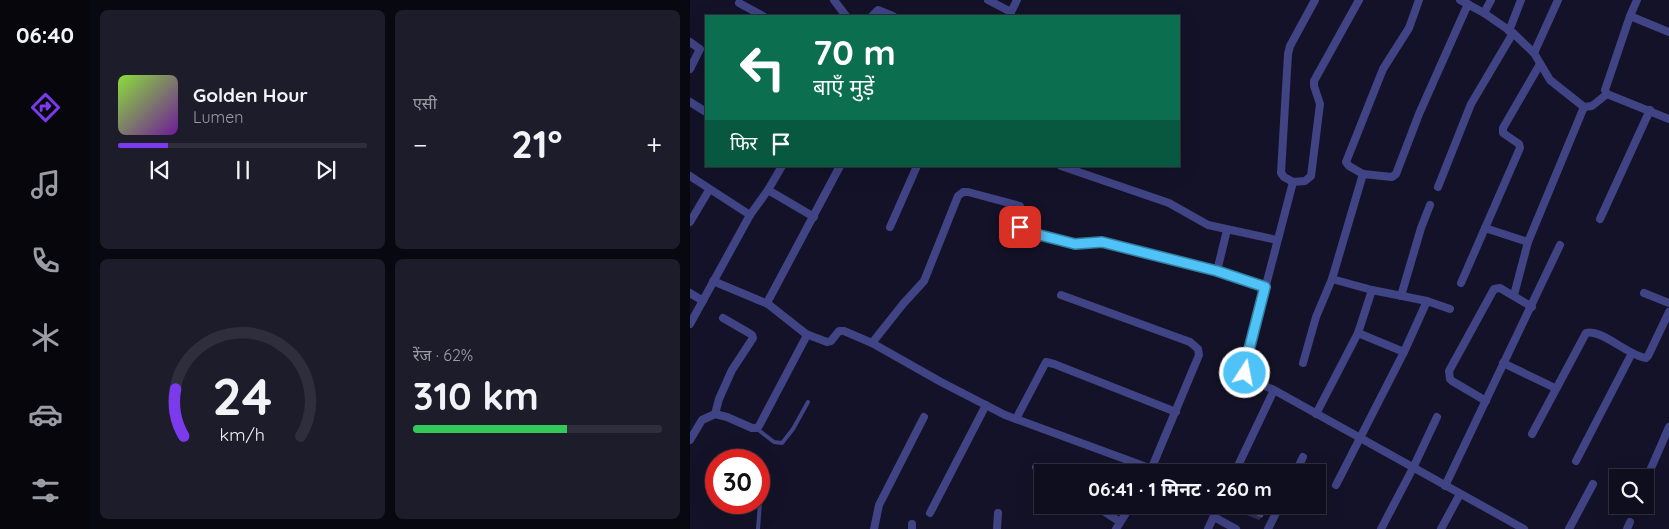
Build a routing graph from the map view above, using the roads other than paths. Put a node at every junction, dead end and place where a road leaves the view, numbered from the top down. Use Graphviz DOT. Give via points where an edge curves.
graph roads {
  1 [pos="834,0"];
  2 [pos="988,0"];
  3 [pos="1017,0"];
  4 [pos="1315,0"];
  5 [pos="1359,0"];
  6 [pos="1419,0"];
  7 [pos="1460,0"];
  8 [pos="1491,0"];
  9 [pos="1521,0"];
  10 [pos="1558,0"];
  11 [pos="1637,0"];
  12 [pos="738,1"];
  13 [pos="1468,4"];
  14 [pos="1484,13"];
  15 [pos="1010,14"];
  16 [pos="761,15"];
  17 [pos="845,15"];
  18 [pos="873,15"];
  19 [pos="891,15"];
  20 [pos="1630,16"];
  21 [pos="1511,32"];
  22 [pos="1669,32"];
  23 [pos="690,42"];
  24 [pos="703,51"];
  25 [pos="1534,53"];
  26 [pos="1540,64"];
  27 [pos="690,69"];
  28 [pos="1607,94"];
  29 [pos="690,102"];
  30 [pos="1584,107"];
  31 [pos="1650,110"];
  32 [pos="705,111"];
  33 [pos="1669,119"];
  34 [pos="781,167"];
  35 [pos="839,167"];
  36 [pos="916,167"];
  37 [pos="1064,167"];
  38 [pos="1364,174"];
  39 [pos="690,176"];
  40 [pos="1293,182"];
  41 [pos="1438,187"];
  42 [pos="709,190"];
  43 [pos="768,190"];
  44 [pos="1430,205"];
  45 [pos="750,215"];
  46 [pos="814,217"];
  47 [pos="1600,219"];
  48 [pos="690,222"];
  49 [pos="890,227"];
  50 [pos="1485,228"];
  51 [pos="1227,230"];
  52 [pos="1276,240"];
  53 [pos="1528,242"];
  54 [pos="1560,245"];
  55 [pos="1217,271"];
  56 [pos="1332,279"];
  57 [pos="713,281"];
  58 [pos="1461,283"];
  59 [pos="1265,287"];
  60 [pos="1372,290"];
  61 [pos="690,293"];
  62 [pos="1644,293"];
  63 [pos="1061,295"];
  64 [pos="1514,295"];
  65 [pos="1402,296"];
  66 [pos="702,300"];
  67 [pos="1426,301"];
  68 [pos="1669,303"];
  69 [pos="768,304"];
  70 [pos="1532,307"];
  71 [pos="1450,309"];
  72 [pos="1669,312"];
  73 [pos="723,318"];
  74 [pos="690,324"];
  75 [pos="1358,333"];
  76 [pos="806,334"];
  77 [pos="872,344"];
  78 [pos="1404,352"];
  79 [pos="1632,353"];
  80 [pos="1302,363"];
  81 [pos="1503,363"];
  82 [pos="1556,388"];
  83 [pos="1274,390"];
  84 [pos="1486,401"];
  85 [pos="808,402"];
  86 [pos="986,405"];
  87 [pos="1176,412"];
  88 [pos="715,414"];
  89 [pos="1316,414"];
  90 [pos="924,417"];
  91 [pos="1437,417"];
  92 [pos="1016,419"];
  93 [pos="690,422"];
  94 [pos="698,427"];
  95 [pos="1669,427"];
  96 [pos="756,428"];
  97 [pos="1532,434"];
  98 [pos="1359,438"];
  99 [pos="690,440"];
  100 [pos="1303,457"];
  101 [pos="1576,461"];
  102 [pos="1133,464"];
  103 [pos="1154,464"];
  104 [pos="1239,464"];
  105 [pos="1300,464"];
  106 [pos="1413,468"];
  107 [pos="1651,469"];
  108 [pos="1593,484"];
  109 [pos="1336,486"];
  110 [pos="1445,486"];
  111 [pos="1460,494"];
  112 [pos="930,513"];
  113 [pos="998,513"];
  114 [pos="759,514"];
  115 [pos="1104,514"];
  116 [pos="1126,514"];
  117 [pos="1215,514"];
  118 [pos="1276,514"];
  119 [pos="1214,517"];
  120 [pos="1511,522"];
  121 [pos="1118,526"];
  122 [pos="758,529"];
  123 [pos="874,529"];
  124 [pos="997,529"];
  125 [pos="1208,529"];
  126 [pos="1236,529"];
  127 [pos="1268,529"];
  128 [pos="1381,529"];
  129 [pos="1441,529"];
  130 [pos="1506,529"];
  131 [pos="1524,529"];
  132 [pos="1569,529"];
  1 -- 17 [label="street"];
  2 -- 15 [label="street"];
  3 -- 15 [label="street"];
  4 -- 40 [label="street" via="1288,54 1281,173"];
  5 -- 40 [label="street" via="1314,81 1320,104 1311,176 1305,181"];
  6 -- 38 [label="street" via="1409,28 1383,70 1346,162"];
  7 -- 13 [label="street"];
  8 -- 14 [label="street"];
  9 -- 21 [label="street"];
  10 -- 25 [label="street"];
  11 -- 20 [label="street"];
  12 -- 16 [label="street"];
  13 -- 14 [label="street"];
  13 -- 38 [label="street" via="1396,174"];
  14 -- 21 [label="street"];
  18 -- 19 [label="street" via="878,10"];
  20 -- 22 [label="street"];
  20 -- 28 [label="street" via="1606,88"];
  21 -- 25 [label="street"];
  21 -- 41 [label="street" via="1471,104"];
  23 -- 24 [label="street"];
  24 -- 27 [label="street"];
  25 -- 26 [label="street"];
  26 -- 30 [label="street" via="1550,80"];
  26 -- 50 [label="street" via="1503,128 1503,133 1520,148"];
  28 -- 30 [label="street" via="1592,106"];
  28 -- 31 [label="street"];
  29 -- 32 [label="street"];
  30 -- 53 [label="street"];
  31 -- 33 [label="street"];
  31 -- 47 [label="street"];
  34 -- 43 [label="street"];
  35 -- 46 [label="street"];
  36 -- 49 [label="street"];
  37 -- 51 [label="street" via="1170,203 1208,225"];
  38 -- 56 [label="street"];
  39 -- 42 [label="street"];
  40 -- 52 [label="street"];
  42 -- 45 [label="street"];
  42 -- 48 [label="street"];
  43 -- 45 [label="street"];
  43 -- 46 [label="street"];
  44 -- 65 [label="street"];
  45 -- 57 [label="street"];
  46 -- 69 [label="street"];
  50 -- 53 [label="street"];
  50 -- 58 [label="street"];
  51 -- 52 [label="street"];
  51 -- 55 [label="street"];
  52 -- 59 [label="street"];
  53 -- 64 [label="street"];
  54 -- 70 [label="street"];
  55 -- 59 [label="street"];
  55 -- 77 [label="street" via="1102,242 1075,244 1024,231 1020,227 1020,206 963,192 958,196 924,281"];
  56 -- 60 [label="street"];
  56 -- 80 [label="street"];
  57 -- 66 [label="street"];
  57 -- 69 [label="street"];
  59 -- 83 [label="street" via="1244,369 1250,379"];
  60 -- 65 [label="street"];
  60 -- 75 [label="street"];
  61 -- 66 [label="street"];
  62 -- 68 [label="street"];
  63 -- 87 [label="street" via="1195,346 1199,355"];
  64 -- 70 [label="street"];
  64 -- 84 [label="street" via="1500,288 1494,289 1449,371 1452,381"];
  65 -- 67 [label="street"];
  66 -- 74 [label="street"];
  67 -- 71 [label="street"];
  67 -- 78 [label="street"];
  69 -- 76 [label="street"];
  70 -- 81 [label="street"];
  72 -- 79 [label="street" via="1647,357"];
  73 -- 88 [label="street" via="753,338 732,370"];
  75 -- 78 [label="street"];
  75 -- 89 [label="street"];
  76 -- 77 [label="street" via="827,342 841,330"];
  76 -- 96 [label="street"];
  77 -- 86 [label="street"];
  78 -- 98 [label="street"];
  79 -- 82 [label="street" via="1594,332 1588,332"];
  79 -- 101 [label="street"];
  81 -- 82 [label="street"];
  81 -- 84 [label="street"];
  82 -- 97 [label="street"];
  83 -- 89 [label="street"];
  83 -- 104 [label="street"];
  84 -- 110 [label="street"];
  85 -- 96 [label="lane" via="782,443 774,442"];
  86 -- 92 [label="street"];
  86 -- 112 [label="street"];
  87 -- 92 [label="street" via="1046,362"];
  87 -- 103 [label="street"];
  88 -- 94 [label="street" via="702,420"];
  88 -- 96 [label="street"];
  89 -- 98 [label="street"];
  90 -- 123 [label="street" via="880,505"];
  91 -- 106 [label="street"];
  92 -- 102 [label="street"];
  93 -- 94 [label="street"];
  94 -- 99 [label="street"];
  95 -- 107 [label="street"];
  98 -- 106 [label="street"];
  98 -- 109 [label="street"];
  100 -- 105 [label="street"];
  106 -- 110 [label="street"];
  106 -- 128 [label="street"];
  108 -- 132 [label="street"];
  110 -- 111 [label="street"];
  111 -- 120 [label="street"];
  111 -- 129 [label="street"];
  113 -- 124 [label="street"];
  114 -- 122 [label="lane"];
  115 -- 121 [label="street"];
  116 -- 121 [label="street"];
  117 -- 119 [label="street"];
  118 -- 127 [label="street"];
  119 -- 125 [label="street"];
  119 -- 126 [label="street"];
  120 -- 130 [label="street"];
  120 -- 131 [label="street"];
}
